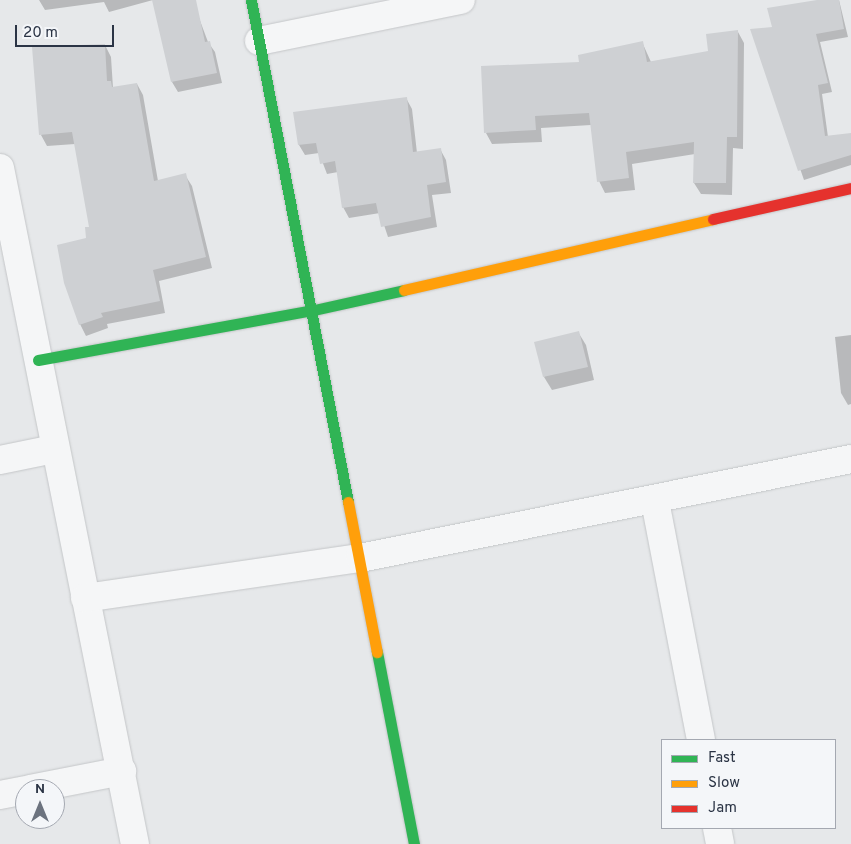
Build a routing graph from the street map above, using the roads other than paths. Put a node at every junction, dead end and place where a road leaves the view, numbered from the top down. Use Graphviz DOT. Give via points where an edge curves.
graph roads {
  1 [pos="251,0"];
  2 [pos="461,0"];
  3 [pos="259,40"];
  4 [pos="0,168"];
  5 [pos="851,188"];
  6 [pos="314,310"];
  7 [pos="38,360"];
  8 [pos="54,449"];
  9 [pos="0,460"];
  10 [pos="851,460"];
  11 [pos="655,501"];
  12 [pos="360,558"];
  13 [pos="85,598"];
  14 [pos="701,739"];
  15 [pos="122,771"];
  16 [pos="65,782"];
  17 [pos="15,792"];
  18 [pos="0,795"];
  19 [pos="717,829"];
  20 [pos="135,844"];
  21 [pos="414,844"];
  22 [pos="720,844"];
  1 -- 3 [label="street"];
  2 -- 3 [label="street"];
  3 -- 6 [label="street"];
  4 -- 7 [label="street"];
  5 -- 6 [label="street"];
  6 -- 7 [label="street"];
  6 -- 12 [label="street"];
  7 -- 8 [label="street"];
  8 -- 9 [label="street"];
  8 -- 13 [label="street"];
  10 -- 11 [label="street"];
  11 -- 12 [label="street"];
  11 -- 14 [label="street"];
  12 -- 13 [label="street"];
  12 -- 21 [label="street"];
  13 -- 15 [label="street"];
  15 -- 16 [label="street"];
  15 -- 20 [label="street"];
  17 -- 18 [label="street"];
  19 -- 22 [label="street"];
}
